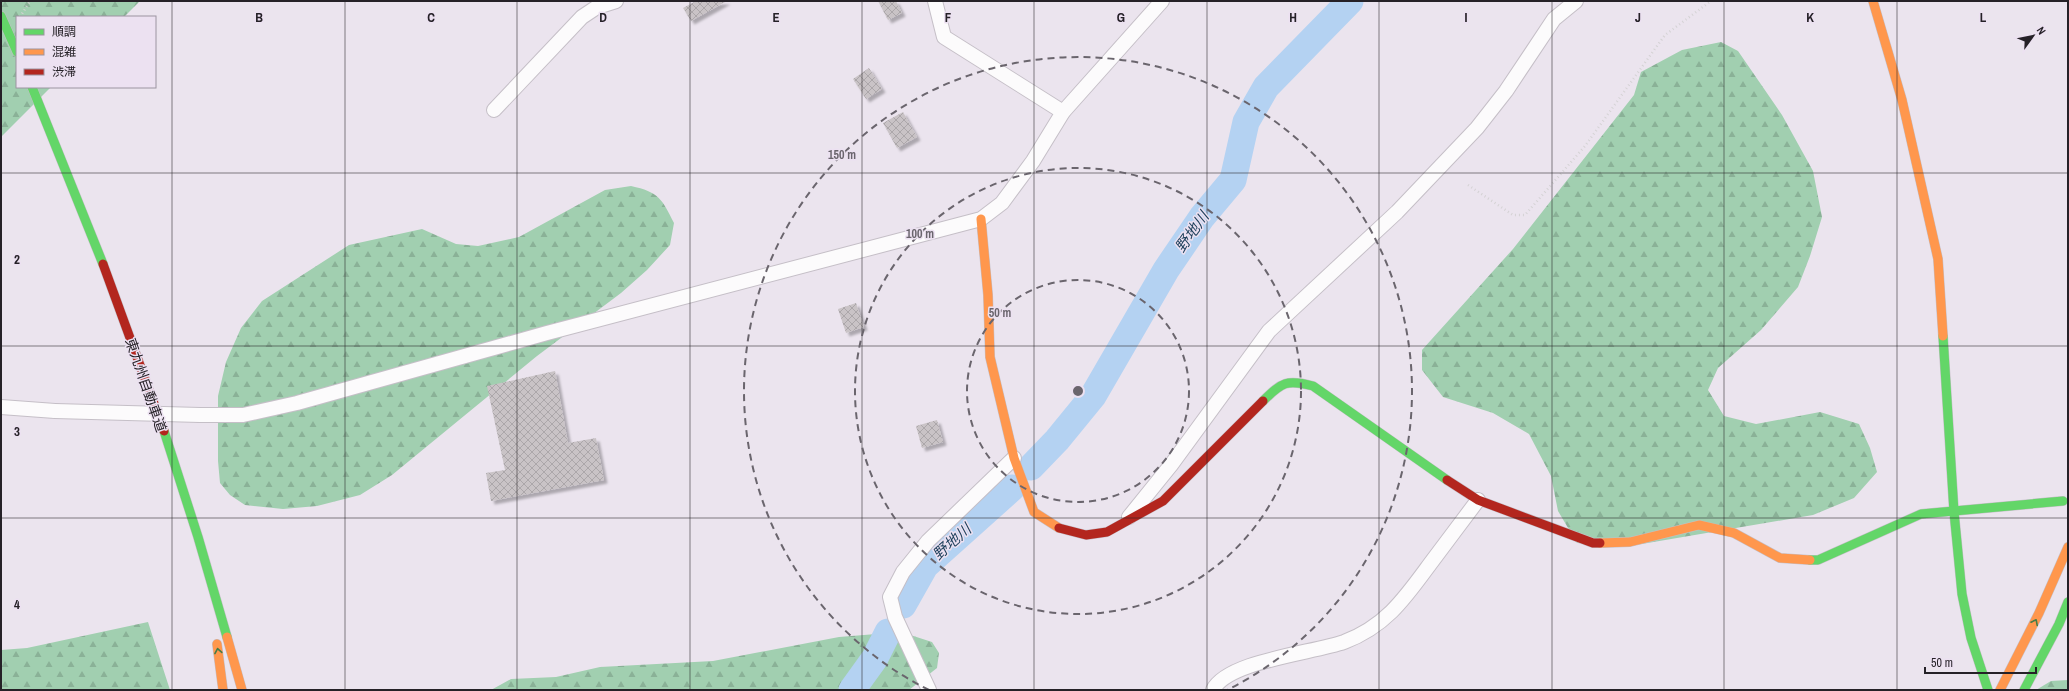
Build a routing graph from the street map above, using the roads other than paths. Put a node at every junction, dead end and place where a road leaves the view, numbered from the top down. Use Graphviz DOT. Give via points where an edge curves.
graph roads {
  1 [pos="616,1"];
  2 [pos="935,1"];
  3 [pos="1162,1"];
  4 [pos="1576,1"];
  5 [pos="1873,1"];
  6 [pos="1,16"];
  7 [pos="16,50"];
  8 [pos="32,88"];
  9 [pos="494,110"];
  10 [pos="1063,112"];
  11 [pos="982,219"];
  12 [pos="1,407"];
  13 [pos="161,428"];
  14 [pos="1014,458"];
  15 [pos="1478,500"];
  16 [pos="2063,501"];
  17 [pos="180,512"];
  18 [pos="1954,512"];
  19 [pos="1127,520"];
  20 [pos="2068,547"];
  21 [pos="204,592"];
  22 [pos="2068,602"];
  23 [pos="1983,688"];
  24 [pos="223,690"];
  25 [pos="243,690"];
  26 [pos="929,690"];
  27 [pos="1213,690"];
  28 [pos="2000,690"];
  29 [pos="2024,690"];
  1 -- 9 [label="street" via="597,7 582,17"];
  2 -- 10 [label="street" via="944,37"];
  3 -- 10 [label="street"];
  4 -- 19 [label="street" via="1554,19 1506,91 1477,128 1397,212 1269,331 1171,465"];
  5 -- 18 [label="main road" via="1902,100 1938,259"];
  6 -- 7 [label="main road"];
  8 -- 13 [label="main road, 東九州自動車道" via="66,165 112,285"];
  10 -- 11 [label="street" via="1034,161 1002,203"];
  11 -- 12 [label="street, bridge" via="547,333 297,403 243,415 55,411"];
  11 -- 14 [label="main road" via="990,358"];
  13 -- 17 [label="main road"];
  13 -- 25 [label="main road, 東九州自動車道"];
  14 -- 19 [label="main road" via="1034,512 1062,530 1086,535 1107,532"];
  14 -- 26 [label="street" via="928,541 903,572 890,596 895,617"];
  15 -- 18 [label="main road" via="1593,543 1630,542 1699,525 1734,533 1780,558 1818,560 1921,514"];
  15 -- 19 [label="main road" via="1313,386 1295,381 1277,387 1163,501"];
  15 -- 27 [label="street" via="1399,606 1373,628 1344,642 1237,669 1216,684"];
  16 -- 18 [label="main road"];
  18 -- 23 [label="main road" via="1962,594"];
  28 -- 20 [label="main road, one-way" via="2040,613"];
  24 -- 21 [label="main road, one-way" via="215,632"];
  22 -- 29 [label="main road"];
}
